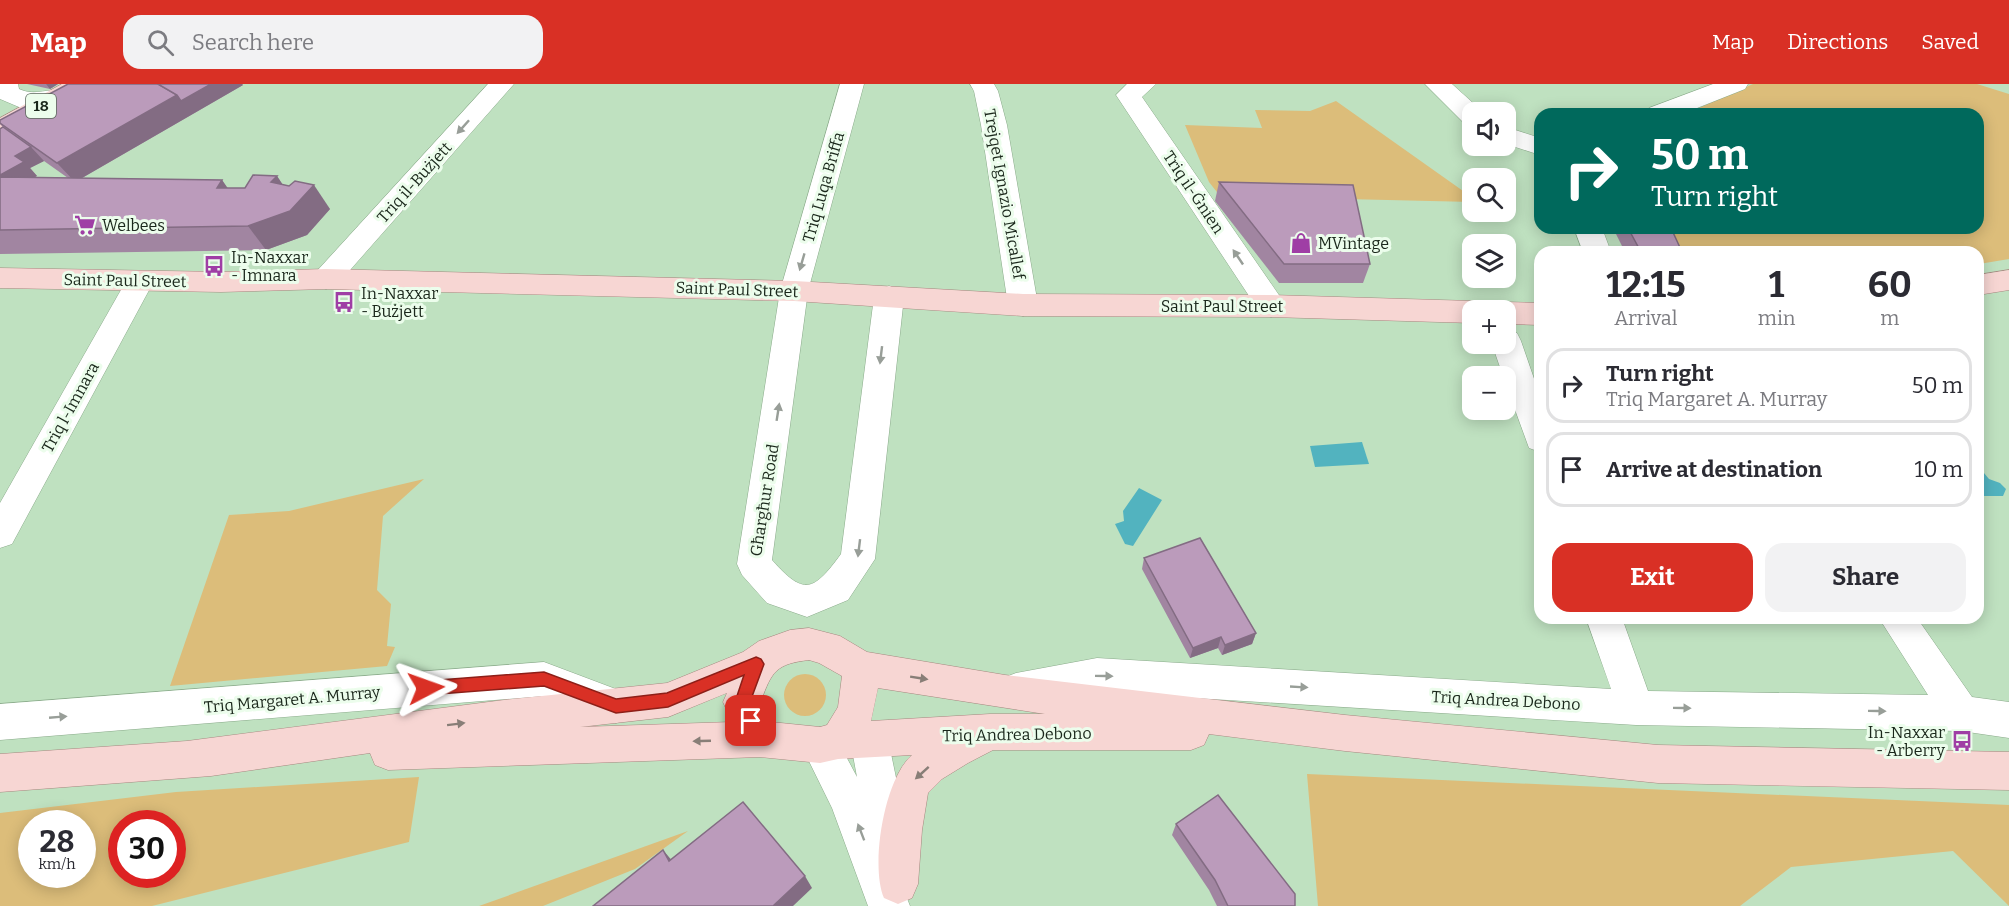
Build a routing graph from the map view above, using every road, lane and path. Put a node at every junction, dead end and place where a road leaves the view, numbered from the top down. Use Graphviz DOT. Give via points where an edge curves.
graph roads {
  1 [pos="81,84"];
  2 [pos="502,84"];
  3 [pos="852,84"];
  4 [pos="982,84"];
  5 [pos="1437,84"];
  6 [pos="1736,84"];
  7 [pos="1129,87"];
  8 [pos="7,89"];
  9 [pos="58,97"];
  10 [pos="1462,107"];
  11 [pos="1674,108"];
  12 [pos="3,127"];
  13 [pos="1516,139"];
  14 [pos="1534,145"];
  15 [pos="0,278"];
  16 [pos="326,279"];
  17 [pos="2009,280"];
  18 [pos="140,281"];
  19 [pos="1984,284"];
  20 [pos="794,291"];
  21 [pos="889,297"];
  22 [pos="1023,305"];
  23 [pos="1271,306"];
  24 [pos="1462,312"];
  25 [pos="1516,313"];
  26 [pos="1534,314"];
  27 [pos="1511,354"];
  28 [pos="1534,422"];
  29 [pos="0,534"];
  30 [pos="1606,624"];
  31 [pos="1901,624"];
  32 [pos="756,664"];
  33 [pos="861,668"];
  34 [pos="1005,692"];
  35 [pos="616,706"];
  36 [pos="1636,708"];
  37 [pos="1961,713"];
  38 [pos="2009,720"];
  39 [pos="0,722"];
  40 [pos="990,732"];
  41 [pos="1345,733"];
  42 [pos="846,734"];
  43 [pos="760,740"];
  44 [pos="189,759"];
  45 [pos="2009,771"];
  46 [pos="0,773"];
  47 [pos="895,899"];
  1 -- 9 [label="main road, 18"];
  2 -- 16 [label="street, Triq il-Bużjett, one-way"];
  3 -- 20 [label="street, Triq Luqa Briffa, one-way"];
  4 -- 22 [label="street, Trejqet Ignazio Micallef" via="994,125"];
  5 -- 10 [label="street"];
  6 -- 11 [label="street"];
  23 -- 7 [label="street, Triq il-Ġnien, one-way" via="1128,95"];
  8 -- 9 [label="street" via="26,102"];
  8 -- 12 [label="street"];
  9 -- 12 [label="main road, 18"];
  13 -- 14 [label="street"];
  15 -- 18 [label="main road, Saint Paul Street"];
  16 -- 18 [label="main road, Saint Paul Street"];
  16 -- 20 [label="main road, Saint Paul Street"];
  17 -- 19 [label="main road"];
  18 -- 29 [label="street, Triq l-Imnara"];
  20 -- 21 [label="main road, Saint Paul Street"];
  21 -- 20 [label="street, Għargħur Road, one-way" via="858,559 836,589 807,602 779,592 754,564"];
  21 -- 22 [label="main road, Saint Paul Street"];
  22 -- 23 [label="main road, Saint Paul Street"];
  23 -- 24 [label="main road, Saint Paul Street"];
  25 -- 26 [label="main road"];
  27 -- 28 [label="street"];
  30 -- 36 [label="street"];
  31 -- 37 [label="street"];
  32 -- 33 [label="main road, Triq Margaret A. Murray" via="790,646 809,644 827,648"];
  32 -- 35 [label="main road, Triq Margaret A. Murray" via="668,700"];
  32 -- 43 [label="main road" via="742,702"];
  33 -- 34 [label="main road, Triq Andrea Debono, one-way"];
  33 -- 42 [label="main road"];
  34 -- 36 [label="street, Triq Andrea Debono, one-way" via="1097,675"];
  34 -- 41 [label="main road, Triq Andrea Debono"];
  39 -- 35 [label="street, Triq Margaret A. Murray, one-way" via="544,679"];
  44 -- 35 [label="main road, Triq Margaret A. Murray, one-way"];
  36 -- 37 [label="street, Triq Andrea Debono, one-way"];
  37 -- 38 [label="street, Triq Andrea Debono"];
  40 -- 41 [label="main road, Triq Andrea Debono"];
  40 -- 42 [label="main road, Triq Andrea Debono"];
  40 -- 47 [label="main road, one-way" via="935,761 914,780 903,820"];
  41 -- 45 [label="main road, Triq Andrea Debono" via="1658,764"];
  42 -- 43 [label="main road, Triq Margaret A. Murray"];
  42 -- 47 [label="street" via="848,799"];
  43 -- 44 [label="main road, Triq Margaret A. Murray, one-way"];
  44 -- 46 [label="main road, Triq Margaret A. Murray"];
}
